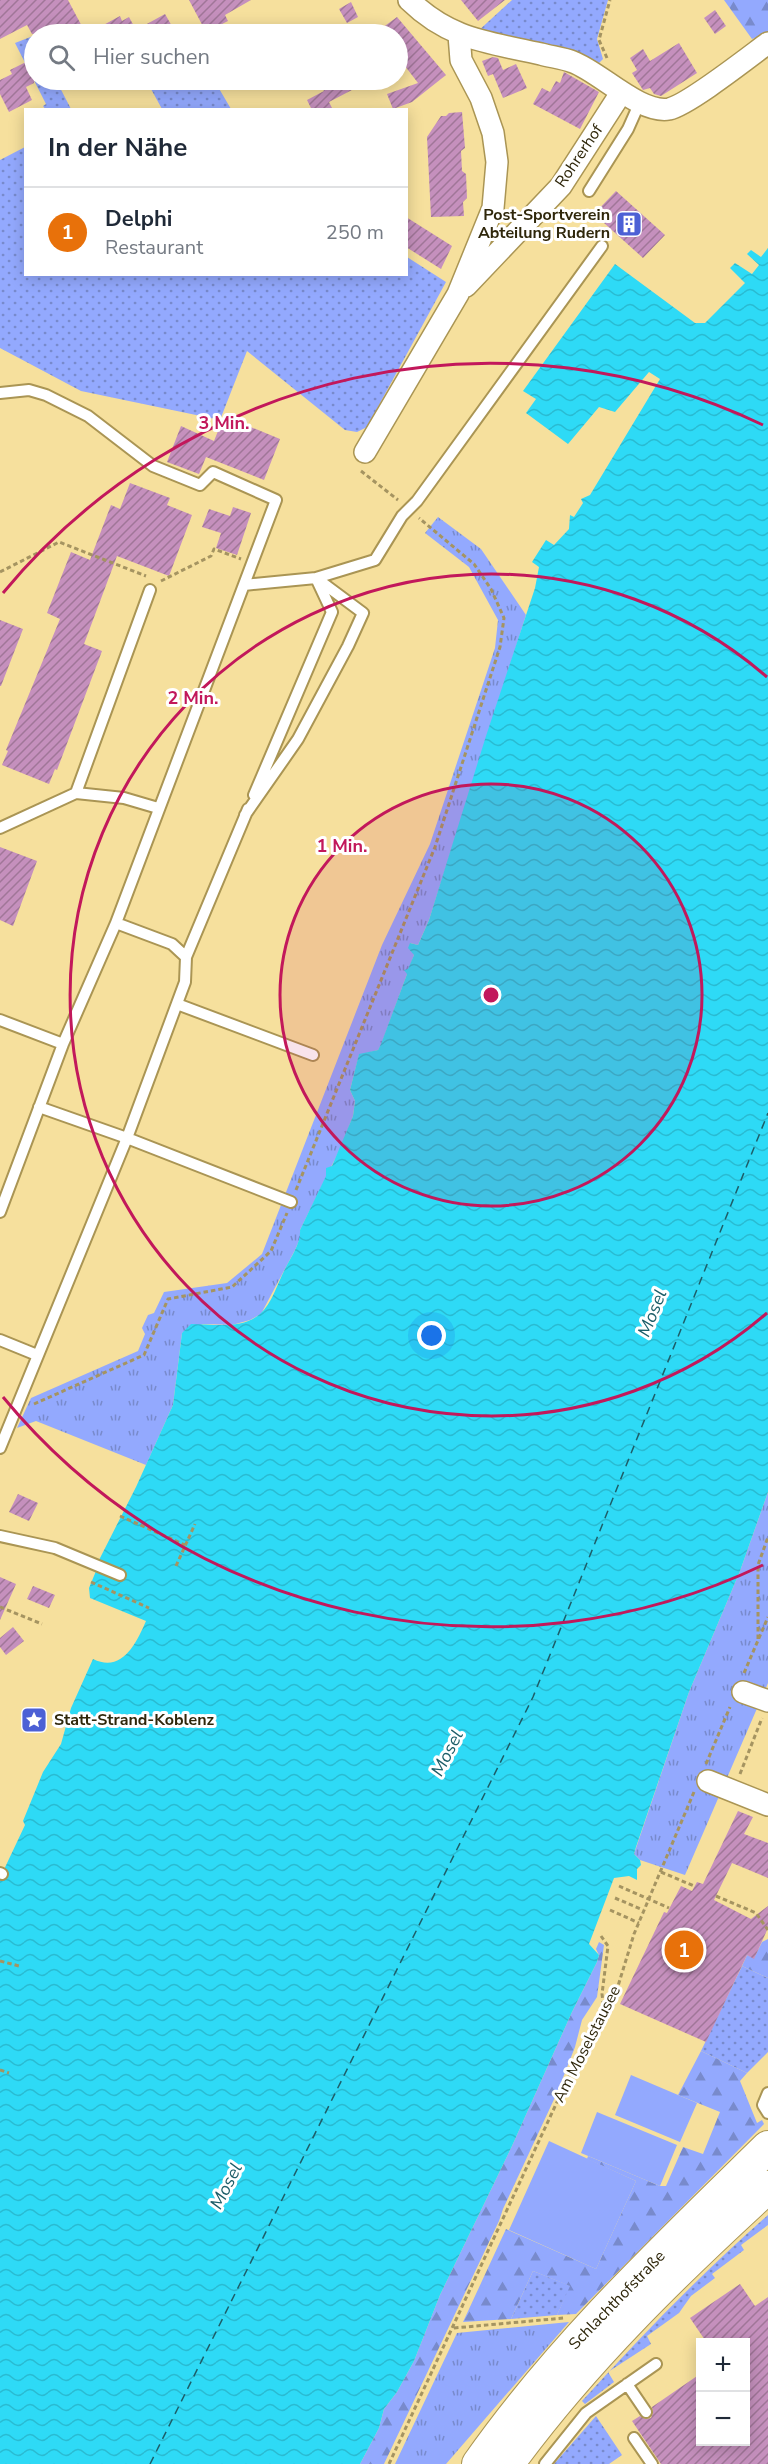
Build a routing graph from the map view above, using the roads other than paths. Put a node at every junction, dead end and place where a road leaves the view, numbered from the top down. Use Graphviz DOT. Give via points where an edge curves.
graph roads {
  1 [pos="409,0"];
  2 [pos="459,35"];
  3 [pos="768,43"];
  4 [pos="623,92"];
  5 [pos="589,191"];
  6 [pos="602,246"];
  7 [pos="458,294"];
  8 [pos="0,393"];
  9 [pos="365,452"];
  10 [pos="316,578"];
  11 [pos="244,585"];
  12 [pos="150,590"];
  13 [pos="75,793"];
  14 [pos="158,807"];
  15 [pos="245,815"];
  16 [pos="0,828"];
  17 [pos="116,923"];
  18 [pos="186,957"];
  19 [pos="177,1004"];
  20 [pos="0,1020"];
  21 [pos="63,1044"];
  22 [pos="313,1055"];
  23 [pos="39,1107"];
  24 [pos="127,1138"];
  25 [pos="291,1202"];
  26 [pos="0,1212"];
  27 [pos="0,1340"];
  28 [pos="37,1355"];
  29 [pos="0,1448"];
  30 [pos="0,1536"];
  31 [pos="120,1575"];
  32 [pos="739,1690"];
  33 [pos="766,1707"];
  34 [pos="703,1778"];
  35 [pos="768,1805"];
  36 [pos="768,2093"];
  37 [pos="768,2113"];
  38 [pos="768,2147"];
  39 [pos="768,2187"];
  40 [pos="656,2364"];
  41 [pos="627,2384"];
  42 [pos="646,2412"];
  43 [pos="634,2438"];
  44 [pos="478,2464"];
  45 [pos="508,2464"];
  46 [pos="545,2464"];
  47 [pos="652,2464"];
  1 -- 2 [label="street" via="425,16"];
  2 -- 4 [label="street" via="572,61"];
  2 -- 7 [label="street, Rohrerhof" via="461,60 481,98 498,162 493,208"];
  3 -- 4 [label="street" via="669,109 651,108"];
  4 -- 5 [label="lane" via="628,129"];
  4 -- 7 [label="street, Rohrerhof" via="561,186"];
  6 -- 10 [label="lane" via="402,516 375,560"];
  7 -- 9 [label="street, Rohrerhof"];
  8 -- 11 [label="lane" via="29,390 46,395 88,416 153,466 200,485 213,472 276,500"];
  10 -- 11 [label="lane"];
  10 -- 15 [label="lane" via="332,612"];
  10 -- 15 [label="lane" via="363,613 298,739"];
  11 -- 14 [label="lane"];
  12 -- 13 [label="lane"];
  13 -- 14 [label="lane" via="124,798"];
  13 -- 16 [label="lane"];
  14 -- 17 [label="lane"];
  15 -- 18 [label="lane"];
  17 -- 18 [label="lane" via="172,944"];
  17 -- 21 [label="lane"];
  18 -- 19 [label="lane" via="185,982"];
  19 -- 22 [label="lane"];
  19 -- 24 [label="lane"];
  20 -- 21 [label="lane"];
  21 -- 23 [label="lane"];
  23 -- 24 [label="lane"];
  23 -- 26 [label="lane"];
  24 -- 25 [label="lane"];
  24 -- 28 [label="lane"];
  27 -- 28 [label="lane"];
  28 -- 29 [label="lane"];
  30 -- 31 [label="lane" via="55,1548"];
  32 -- 33 [label="street"];
  34 -- 35 [label="street"];
  36 -- 37 [label="lane" via="763,2105"];
  38 -- 44 [label="main road, Schlachthofstraße" via="552,2369"];
  39 -- 45 [label="main road, Schlachthofstraße" via="622,2327 569,2385"];
  40 -- 41 [label="lane"];
  41 -- 42 [label="lane"];
  41 -- 46 [label="lane" via="586,2413"];
  43 -- 47 [label="lane"];
}
